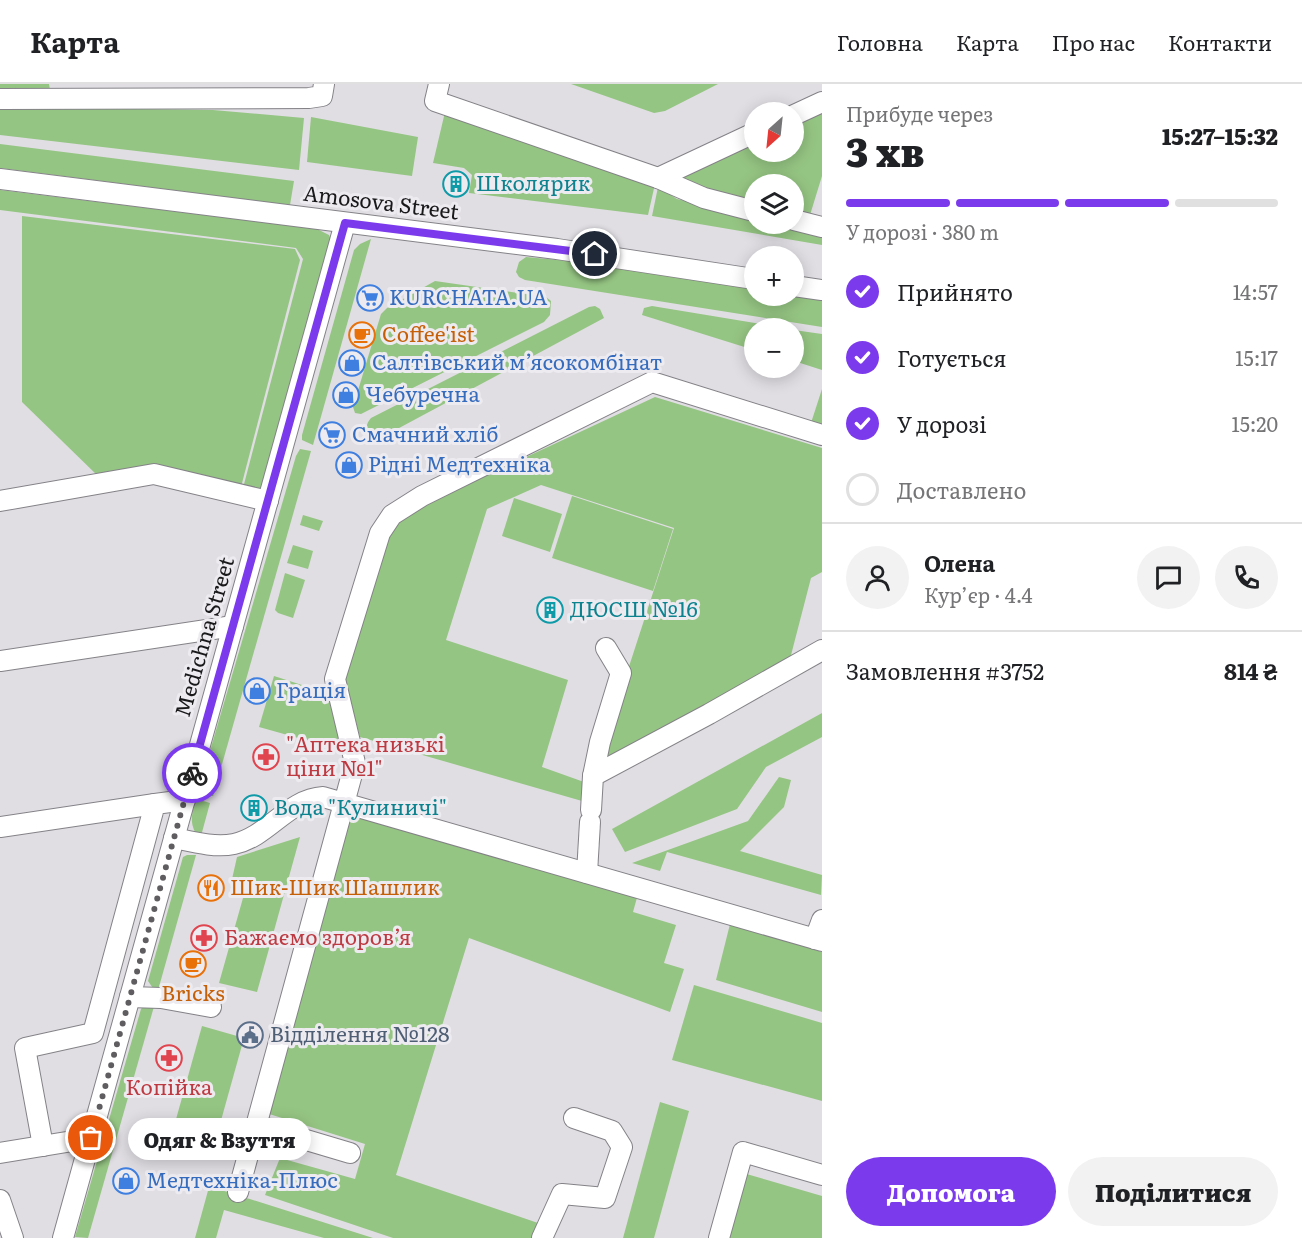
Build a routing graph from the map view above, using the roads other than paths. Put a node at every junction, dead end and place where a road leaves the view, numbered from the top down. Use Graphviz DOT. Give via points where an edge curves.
graph roads {
  1 [pos="86,84"];
  2 [pos="324,84"];
  3 [pos="439,84"];
  4 [pos="0,99"];
  5 [pos="99,99"];
  6 [pos="822,102"];
  7 [pos="804,110"];
  8 [pos="744,138"];
  9 [pos="658,178"];
  10 [pos="0,179"];
  11 [pos="744,208"];
  12 [pos="804,222"];
  13 [pos="345,223"];
  14 [pos="822,227"];
  15 [pos="744,277"];
  16 [pos="804,287"];
  17 [pos="822,290"];
  18 [pos="822,435"];
  19 [pos="0,501"];
  20 [pos="268,501"];
  21 [pos="233,626"];
  22 [pos="606,648"];
  23 [pos="822,650"];
  24 [pos="0,661"];
  25 [pos="593,776"];
  26 [pos="185,800"];
  27 [pos="344,803"];
  28 [pos="155,804"];
  29 [pos="0,827"];
  30 [pos="174,838"];
  31 [pos="586,873"];
  32 [pos="822,920"];
  33 [pos="818,940"];
  34 [pos="130,997"];
  35 [pos="211,1007"];
  36 [pos="574,1118"];
  37 [pos="256,1125"];
  38 [pos="91,1138"];
  39 [pos="43,1146"];
  40 [pos="0,1153"];
  41 [pos="350,1153"];
  42 [pos="822,1174"];
  43 [pos="238,1192"];
  44 [pos="0,1200"];
  45 [pos="13,1238"];
  46 [pos="63,1238"];
  47 [pos="542,1238"];
  48 [pos="719,1238"];
  1 -- 5 [label="street"];
  2 -- 5 [label="street" via="322,96 309,98"];
  3 -- 9 [label="street" via="435,101"];
  4 -- 5 [label="street"];
  6 -- 7 [label="street"];
  8 -- 9 [label="street"];
  9 -- 11 [label="street" via="704,198"];
  10 -- 13 [label="street, Amosova Street"];
  12 -- 14 [label="street"];
  13 -- 15 [label="street, Amosova Street" via="603,255"];
  13 -- 20 [label="street, Medichna Street"];
  16 -- 17 [label="street"];
  18 -- 27 [label="street" via="652,382 399,510 385,523 375,545 335,679 355,763"];
  19 -- 20 [label="street" via="154,474"];
  20 -- 21 [label="street, Medichna Street"];
  21 -- 24 [label="street"];
  21 -- 26 [label="street, Medichna Street"];
  22 -- 25 [label="street" via="621,673"];
  23 -- 25 [label="street"];
  25 -- 31 [label="street"];
  26 -- 28 [label="street"];
  26 -- 30 [label="street, Medichna Street"];
  27 -- 30 [label="street" via="323,797 307,800 262,831 234,844"];
  27 -- 31 [label="street"];
  27 -- 37 [label="street"];
  28 -- 29 [label="street"];
  28 -- 39 [label="street" via="93,1033 25,1048"];
  30 -- 34 [label="street, Medichna Street"];
  31 -- 33 [label="street"];
  32 -- 33 [label="street"];
  34 -- 35 [label="street"];
  34 -- 38 [label="street, Medichna Street"];
  36 -- 47 [label="street" via="612,1131 622,1146 605,1198 562,1194"];
  37 -- 41 [label="street"];
  37 -- 43 [label="street"];
  38 -- 39 [label="street"];
  38 -- 46 [label="street, Medichna Street"];
  39 -- 40 [label="street"];
  42 -- 48 [label="street" via="743,1152"];
  44 -- 45 [label="street"];
}
